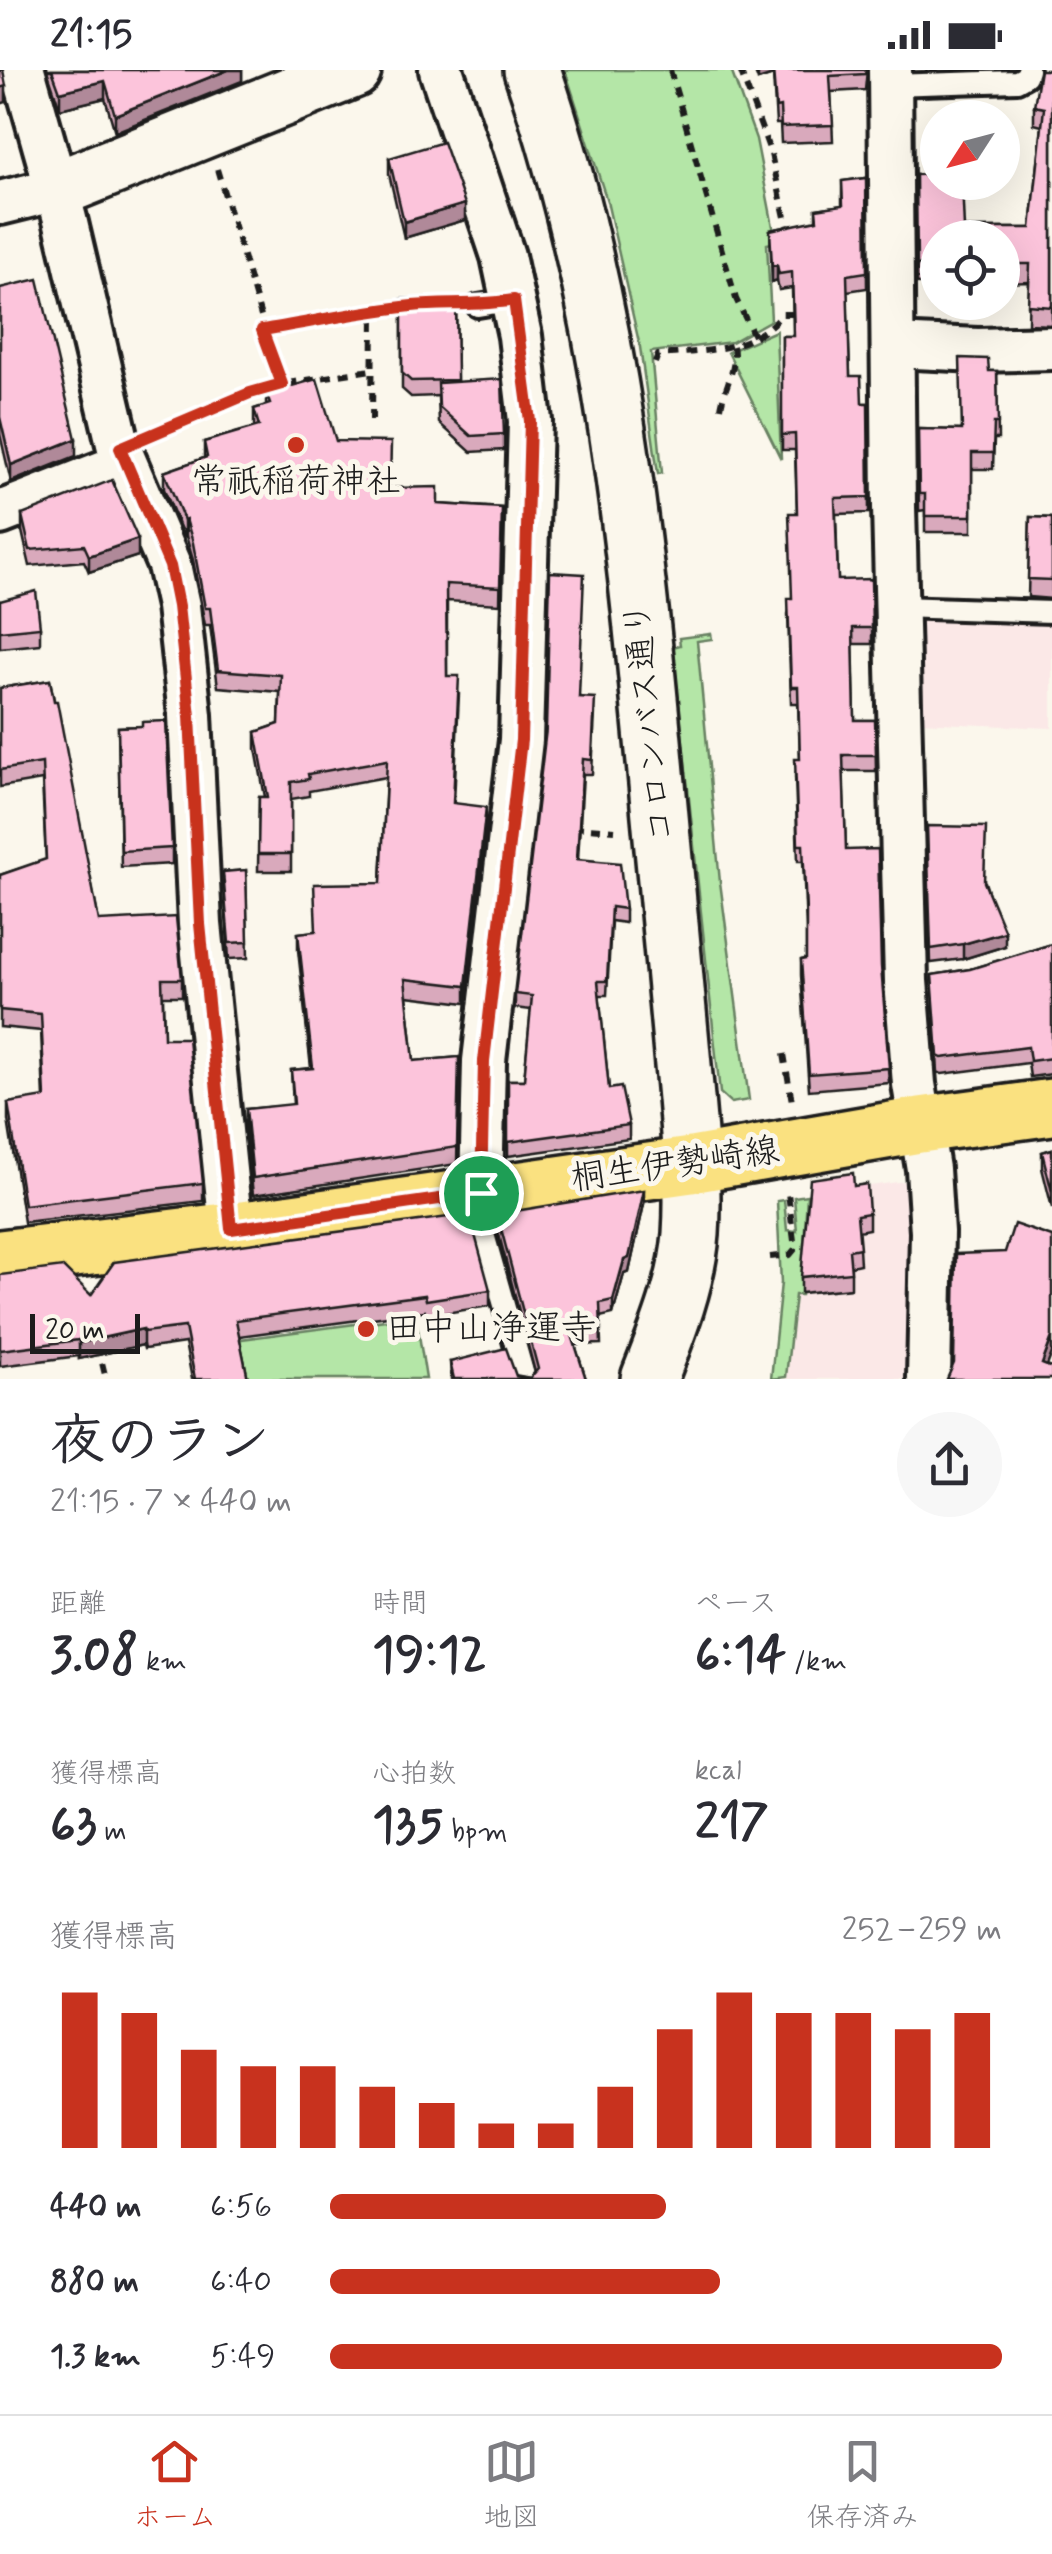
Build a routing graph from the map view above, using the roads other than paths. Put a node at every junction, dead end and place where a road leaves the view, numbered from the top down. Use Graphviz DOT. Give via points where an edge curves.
graph roads {
  1 [pos="23,70"];
  2 [pos="353,70"];
  3 [pos="442,70"];
  4 [pos="532,70"];
  5 [pos="1028,70"];
  6 [pos="890,77"];
  7 [pos="57,189"];
  8 [pos="0,202"];
  9 [pos="894,346"];
  10 [pos="1052,348"];
  11 [pos="122,456"];
  12 [pos="0,513"];
  13 [pos="898,607"];
  14 [pos="1052,612"];
  15 [pos="1052,1107"];
  16 [pos="920,1126"];
  17 [pos="692,1165"];
  18 [pos="481,1193"];
  19 [pos="231,1229"];
  20 [pos="0,1258"];
  21 [pos="525,1379"];
  22 [pos="649,1379"];
  23 [pos="929,1379"];
  1 -- 7 [label="street"];
  2 -- 7 [label="street"];
  3 -- 18 [label="street" via="474,162 496,303 530,421 521,740 484,1061"];
  4 -- 17 [label="street, コロンバス通り" via="584,245 622,465"];
  5 -- 6 [label="lane" via="1017,81"];
  6 -- 9 [label="street"];
  7 -- 8 [label="street"];
  7 -- 11 [label="street"];
  9 -- 10 [label="street"];
  9 -- 13 [label="street"];
  11 -- 12 [label="street"];
  11 -- 19 [label="street" via="170,566 184,649 200,924"];
  13 -- 14 [label="lane"];
  13 -- 16 [label="street"];
  15 -- 16 [label="main road, 桐生伊勢崎線"];
  16 -- 17 [label="main road, 桐生伊勢崎線"];
  16 -- 23 [label="street" via="932,1232"];
  17 -- 18 [label="main road, 桐生伊勢崎線"];
  17 -- 22 [label="street, コロンバス通り" via="687,1262"];
  18 -- 19 [label="main road, 桐生伊勢崎線"];
  18 -- 21 [label="lane" via="485,1238"];
  19 -- 20 [label="main road, 桐生伊勢崎線"];
}
